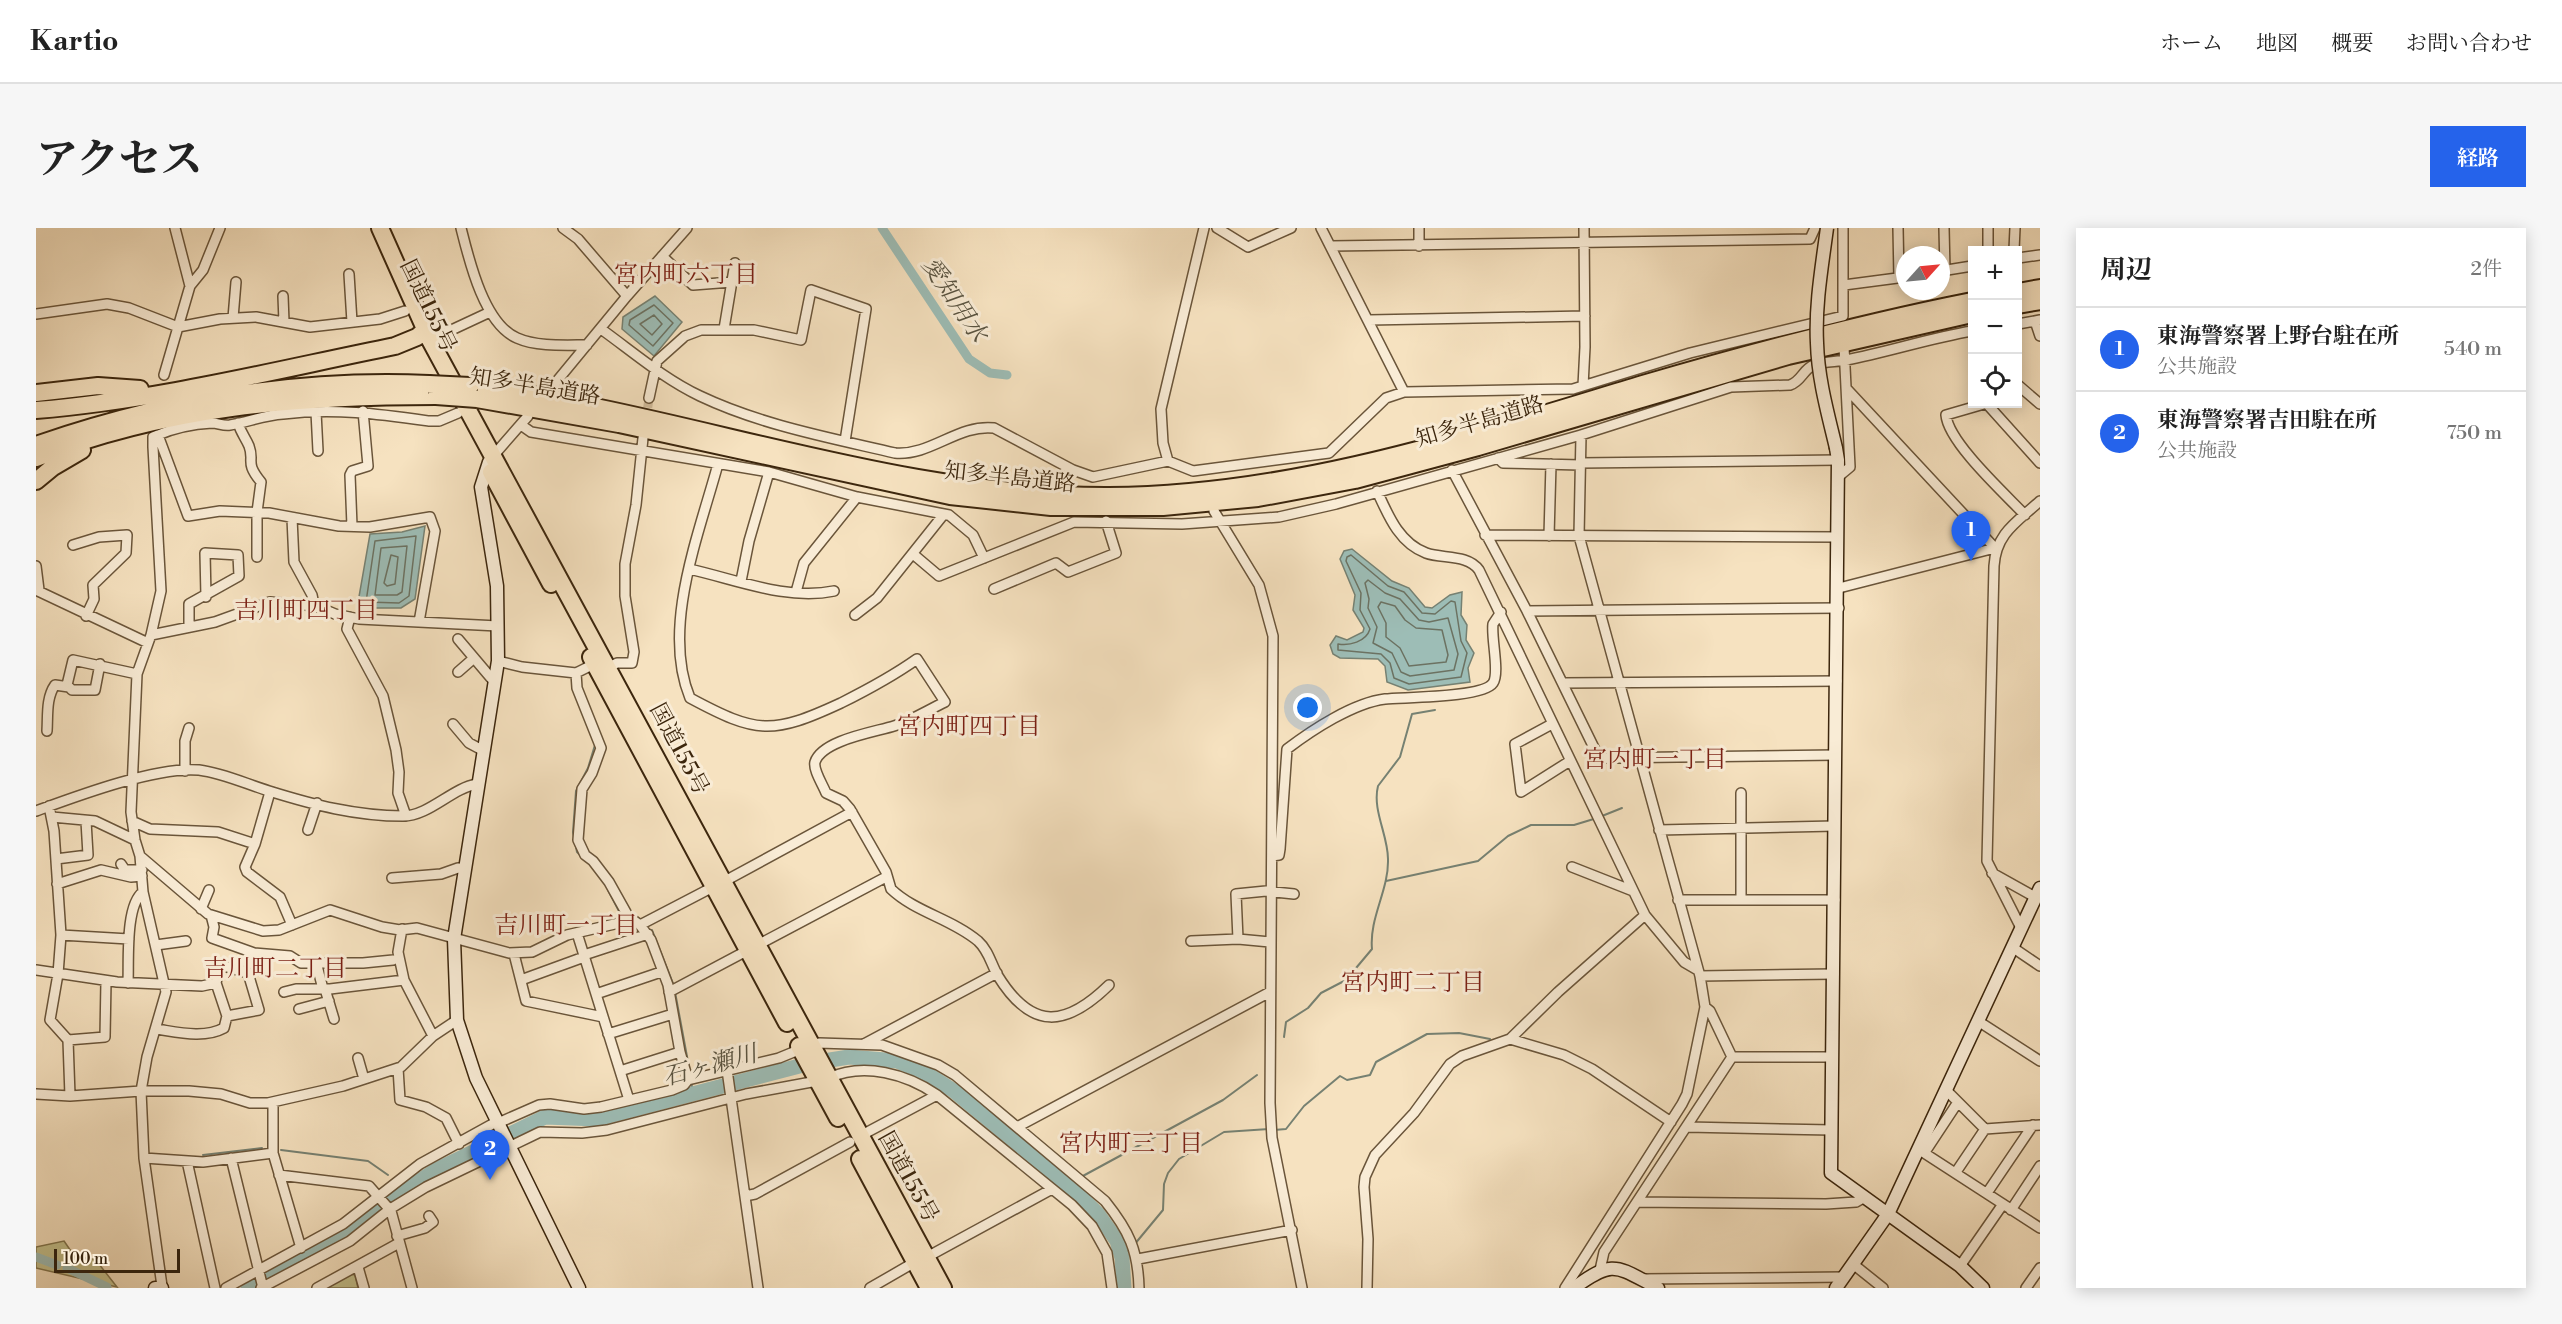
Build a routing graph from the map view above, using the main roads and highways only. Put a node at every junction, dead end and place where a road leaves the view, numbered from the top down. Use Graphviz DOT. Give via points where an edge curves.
graph roads {
  1 [pos="370,228"];
  2 [pos="380,228"];
  3 [pos="2040,288"];
  4 [pos="2022,291"];
  5 [pos="2040,301"];
  6 [pos="1968,302"];
  7 [pos="2022,304"];
  8 [pos="1968,315"];
  9 [pos="421,334"];
  10 [pos="432,390"];
  11 [pos="36,393"];
  12 [pos="474,393"];
  13 [pos="36,410"];
  14 [pos="143,412"];
  15 [pos="175,417"];
  16 [pos="36,436"];
  17 [pos="36,445"];
  18 [pos="36,458"];
  19 [pos="490,460"];
  20 [pos="36,481"];
  21 [pos="921,1260"];
  22 [pos="929,1288"];
  23 [pos="943,1288"];
  1 -- 9 [label="highway, 国道155号" via="405,311"];
  2 -- 9 [label="highway, 国道155号"];
  3 -- 4 [label="highway"];
  5 -- 7 [label="highway"];
  6 -- 12 [label="highway, 知多半島道路" via="1792,342 1386,459 1284,480 1162,495 1052,495 951,484 534,395"];
  8 -- 12 [label="highway, 知多半島道路" via="1788,356 1389,471 1258,498 1163,507 1051,507 950,496"];
  9 -- 11 [label="highway" via="150,390 98,386"];
  9 -- 13 [label="highway" via="396,346 248,378"];
  9 -- 19 [label="highway, 国道155号"];
  9 -- 19 [label="highway, 国道155号" via="458,413"];
  10 -- 12 [label="highway, 知多半島道路, bridge"];
  10 -- 14 [label="highway, 知多半島道路" via="368,383 266,390"];
  10 -- 15 [label="highway, 知多半島道路" via="213,409"];
  14 -- 16 [label="highway" via="110,414"];
  14 -- 17 [label="highway, 知多半島道路"];
  15 -- 18 [label="highway, 知多半島道路"];
  15 -- 20 [label="highway" via="161,427 88,448"];
  19 -- 21 [label="highway, 国道155号"];
  21 -- 22 [label="highway, 国道155号"];
  21 -- 23 [label="highway, 国道155号"];
}
